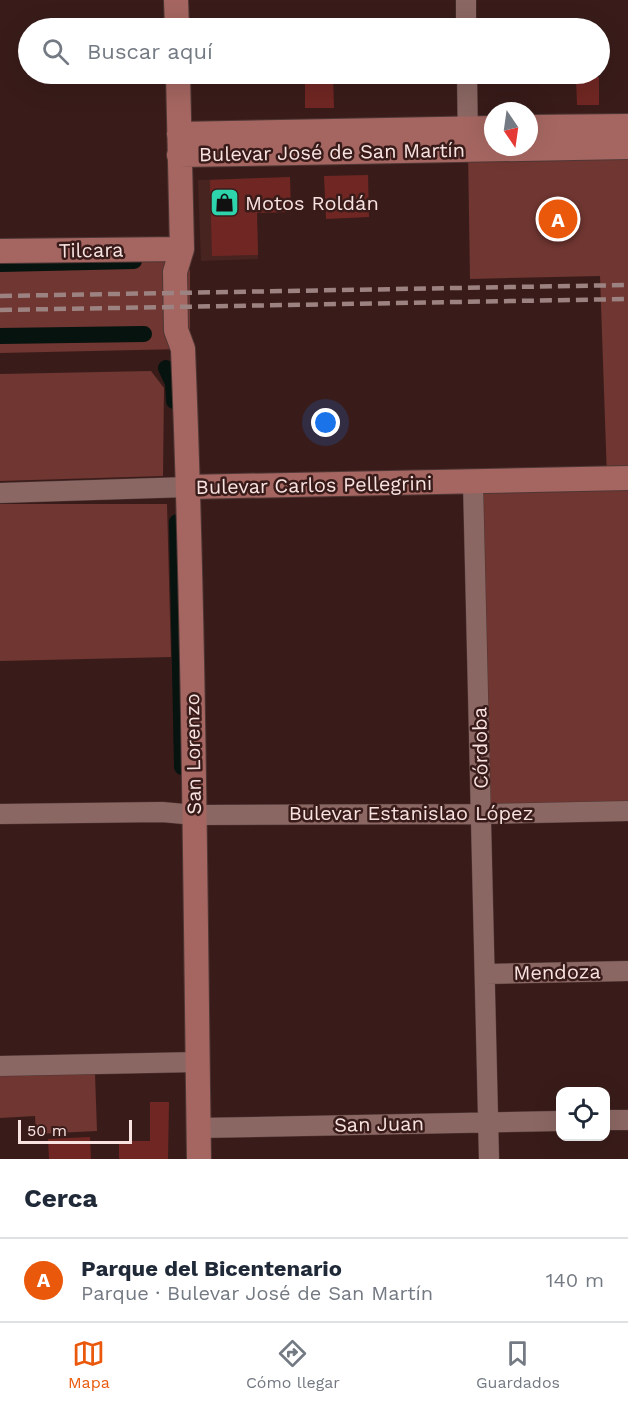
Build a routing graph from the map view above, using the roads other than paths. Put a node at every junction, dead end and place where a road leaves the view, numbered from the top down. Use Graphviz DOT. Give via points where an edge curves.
graph roads {
  1 [pos="176,0"];
  2 [pos="466,0"];
  3 [pos="177,18"];
  4 [pos="466,18"];
  5 [pos="178,84"];
  6 [pos="467,84"];
  7 [pos="628,126"];
  8 [pos="538,127"];
  9 [pos="484,132"];
  10 [pos="468,139"];
  11 [pos="179,144"];
  12 [pos="628,147"];
  13 [pos="182,249"];
  14 [pos="0,251"];
  15 [pos="628,478"];
  16 [pos="473,482"];
  17 [pos="188,488"];
  18 [pos="0,493"];
  19 [pos="628,811"];
  20 [pos="0,814"];
  21 [pos="481,814"];
  22 [pos="195,815"];
  23 [pos="0,824"];
  24 [pos="628,971"];
  25 [pos="485,974"];
  26 [pos="198,1062"];
  27 [pos="0,1066"];
  28 [pos="610,1120"];
  29 [pos="628,1120"];
  30 [pos="556,1121"];
  31 [pos="489,1122"];
  32 [pos="198,1128"];
  33 [pos="199,1159"];
  34 [pos="489,1159"];
  1 -- 3 [label="main road"];
  2 -- 4 [label="street"];
  5 -- 11 [label="main road, San Lorenzo"];
  6 -- 10 [label="street"];
  7 -- 8 [label="main road"];
  9 -- 10 [label="main road, Bulevar José de San Martín"];
  10 -- 11 [label="main road, Bulevar José de San Martín"];
  10 -- 12 [label="main road, Bulevar José de San Martín"];
  11 -- 13 [label="main road, San Lorenzo"];
  13 -- 14 [label="main road, Tilcara"];
  13 -- 17 [label="main road, San Lorenzo" via="190,271 183,307 190,328 183,350"];
  15 -- 16 [label="main road, Bulevar Carlos Pellegrini"];
  16 -- 17 [label="main road, Bulevar Carlos Pellegrini"];
  16 -- 21 [label="street, Córdoba"];
  17 -- 18 [label="street, Bulevar Carlos Pellegrini"];
  17 -- 22 [label="main road, San Lorenzo"];
  19 -- 21 [label="street, Bulevar Estanislao López"];
  20 -- 22 [label="street, Bulevar Estanislao López"];
  21 -- 22 [label="street, Bulevar Estanislao López"];
  21 -- 25 [label="street, Córdoba"];
  22 -- 23 [label="street, Bulevar Estanislao López" via="162,822"];
  22 -- 26 [label="main road, San Lorenzo"];
  24 -- 25 [label="street, Mendoza"];
  25 -- 31 [label="street, Córdoba"];
  26 -- 27 [label="street"];
  26 -- 32 [label="main road, San Lorenzo"];
  28 -- 29 [label="street"];
  30 -- 31 [label="street, San Juan"];
  31 -- 32 [label="street, San Juan"];
  31 -- 34 [label="street, Córdoba"];
  32 -- 33 [label="main road, San Lorenzo"];
}
